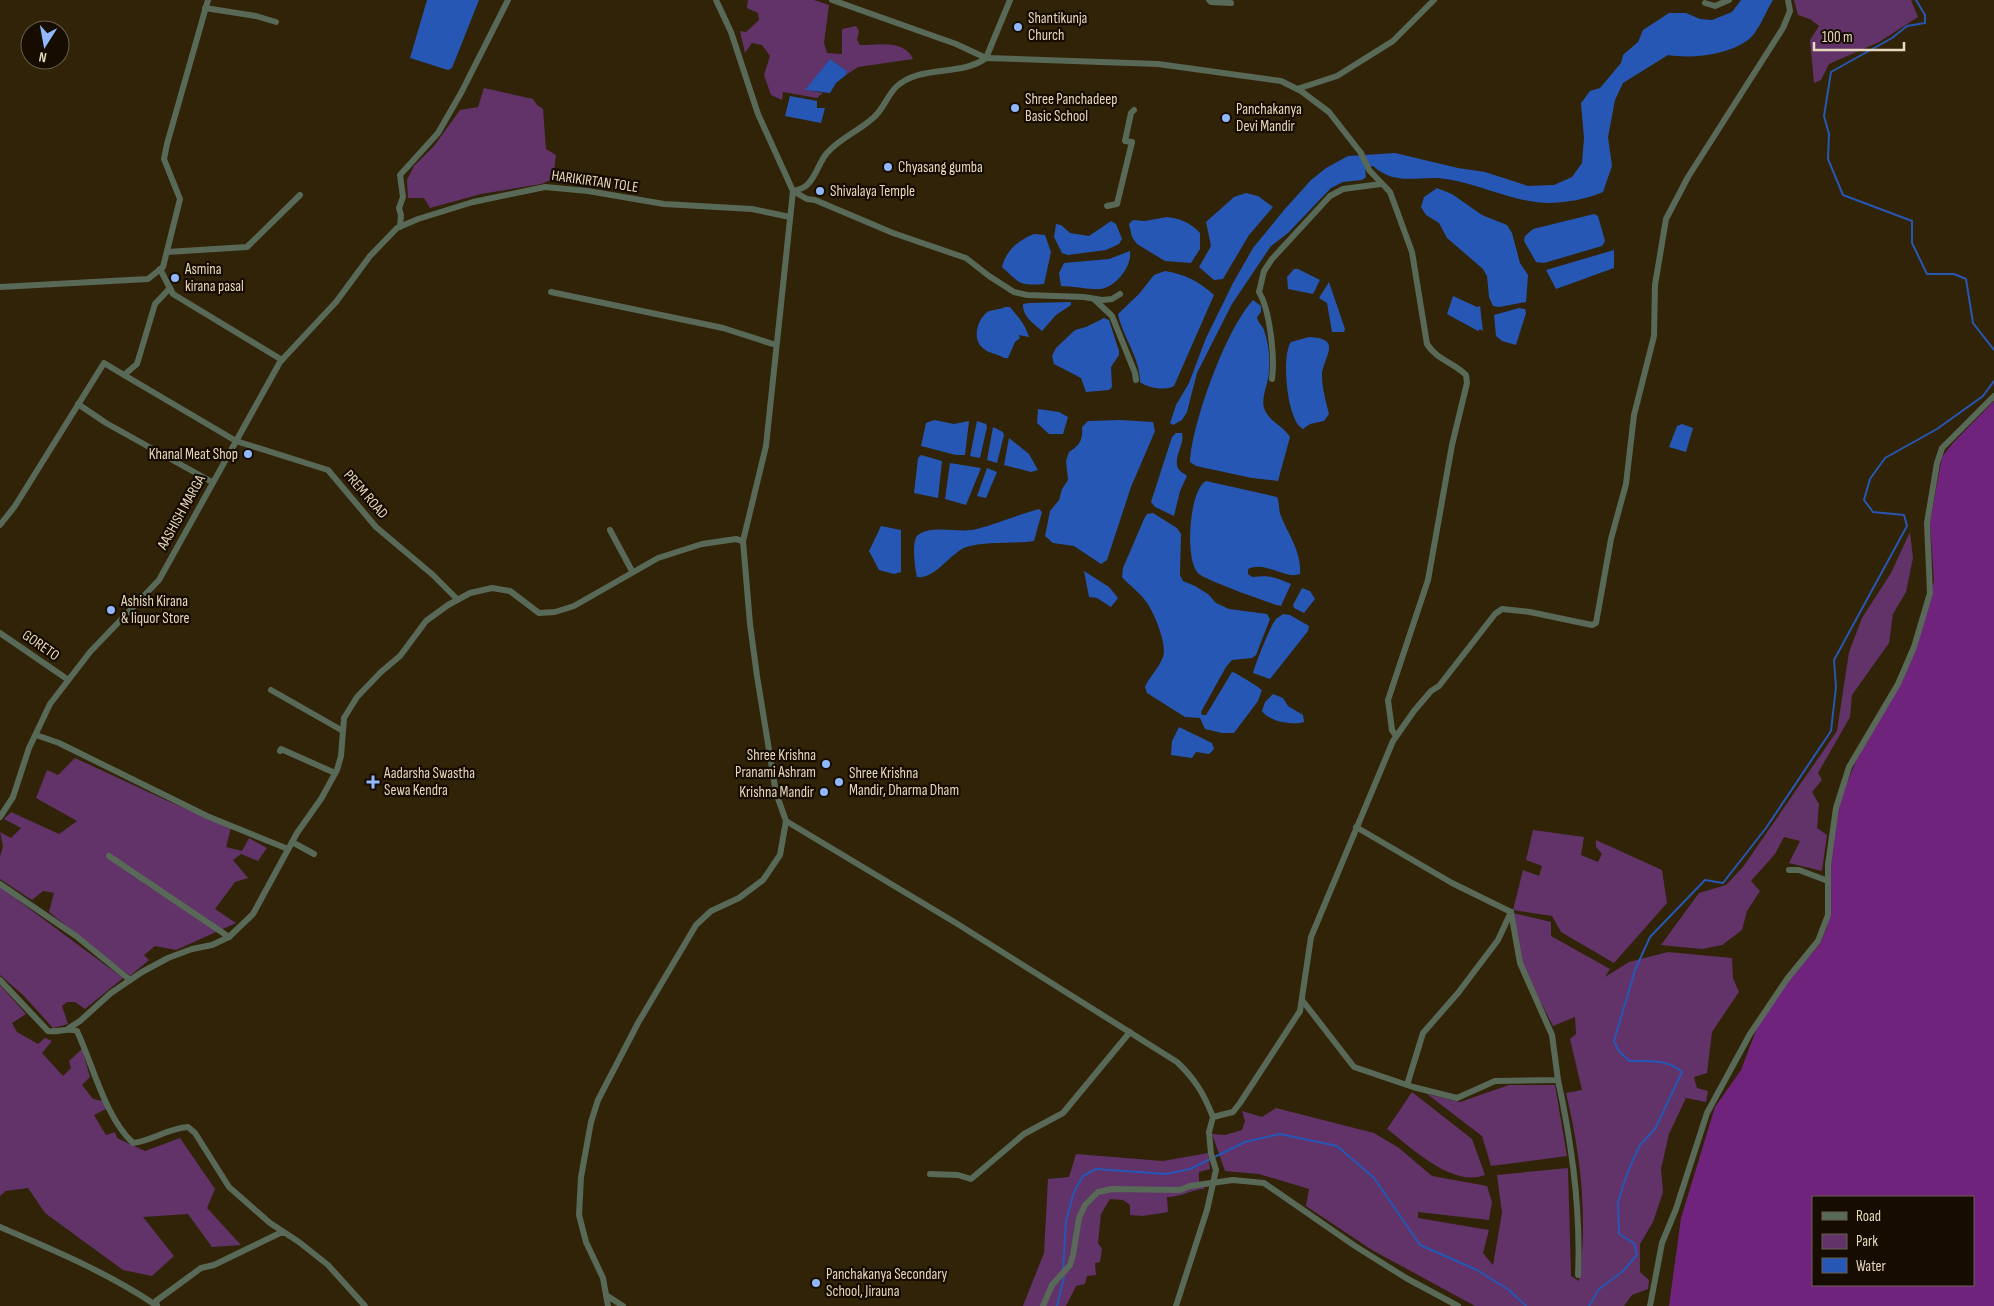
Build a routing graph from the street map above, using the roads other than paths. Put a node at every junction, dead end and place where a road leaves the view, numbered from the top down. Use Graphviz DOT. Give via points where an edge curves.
graph roads {
  1 [pos="208,0"];
  2 [pos="508,0"];
  3 [pos="716,0"];
  4 [pos="832,0"];
  5 [pos="1010,0"];
  6 [pos="1210,0"];
  7 [pos="1434,0"];
  8 [pos="1729,0"];
  9 [pos="1788,0"];
  10 [pos="1231,3"];
  11 [pos="1705,3"];
  12 [pos="205,8"];
  13 [pos="276,22"];
  14 [pos="986,58"];
  15 [pos="1297,89"];
  16 [pos="1134,110"];
  17 [pos="1381,184"];
  18 [pos="793,191"];
  19 [pos="300,195"];
  20 [pos="1107,206"];
  21 [pos="790,217"];
  22 [pos="400,227"];
  23 [pos="167,252"];
  24 [pos="160,269"];
  25 [pos="0,287"];
  26 [pos="170,288"];
  27 [pos="551,292"];
  28 [pos="1120,294"];
  29 [pos="1094,299"];
  30 [pos="776,345"];
  31 [pos="282,360"];
  32 [pos="124,375"];
  33 [pos="1272,379"];
  34 [pos="1136,380"];
  35 [pos="1994,396"];
  36 [pos="78,404"];
  37 [pos="236,441"];
  38 [pos="212,482"];
  39 [pos="0,526"];
  40 [pos="610,530"];
  41 [pos="743,541"];
  42 [pos="632,572"];
  43 [pos="457,599"];
  44 [pos="0,633"];
  45 [pos="67,679"];
  46 [pos="272,690"];
  47 [pos="342,731"];
  48 [pos="36,735"];
  49 [pos="1396,736"];
  50 [pos="280,751"];
  51 [pos="335,773"];
  52 [pos="0,817"];
  53 [pos="786,821"];
  54 [pos="1356,827"];
  55 [pos="292,842"];
  56 [pos="288,850"];
  57 [pos="314,854"];
  58 [pos="109,856"];
  59 [pos="1789,870"];
  60 [pos="1828,881"];
  61 [pos="0,884"];
  62 [pos="1511,912"];
  63 [pos="229,937"];
  64 [pos="0,980"];
  65 [pos="130,980"];
  66 [pos="1302,1000"];
  67 [pos="69,1028"];
  68 [pos="1130,1032"];
  69 [pos="1558,1080"];
  70 [pos="1407,1085"];
  71 [pos="1213,1117"];
  72 [pos="930,1174"];
  73 [pos="1213,1182"];
  74 [pos="0,1227"];
  75 [pos="284,1233"];
  76 [pos="1578,1275"];
  77 [pos="606,1295"];
  78 [pos="157,1306"];
  79 [pos="366,1306"];
  80 [pos="608,1306"];
  81 [pos="623,1306"];
  82 [pos="1043,1306"];
  83 [pos="1176,1306"];
  84 [pos="1458,1306"];
  85 [pos="1650,1306"];
  1 -- 12 [label="street"];
  2 -- 22 [label="street" via="438,132 400,175"];
  3 -- 18 [label="street" via="731,32 758,114"];
  4 -- 14 [label="street" via="956,44"];
  5 -- 14 [label="street"];
  6 -- 10 [label="street"];
  7 -- 15 [label="street" via="1393,41 1337,76"];
  8 -- 11 [label="street" via="1715,6"];
  9 -- 49 [label="street" via="1790,11 1783,28 1688,177 1666,219 1655,285 1654,336 1634,415 1626,484 1608,554 1596,623 1592,625 1502,609"];
  12 -- 13 [label="street"];
  12 -- 23 [label="street" via="164,160 180,199"];
  14 -- 15 [label="street" via="1158,64 1281,82"];
  14 -- 18 [label="street" via="965,66 927,73 896,87 875,117 827,153 807,186"];
  15 -- 17 [label="street" via="1329,112"];
  16 -- 20 [label="street" via="1125,141 1132,142 1120,194 1117,204"];
  17 -- 33 [label="street" via="1344,189 1330,196 1264,271 1259,292 1265,303 1274,355"];
  17 -- 49 [label="street" via="1390,192 1412,252 1428,344 1434,354 1458,366 1466,375 1467,383 1452,445 1428,580 1388,700 1392,730"];
  18 -- 21 [label="street"];
  18 -- 29 [label="street" via="893,233 966,258 1014,292"];
  19 -- 23 [label="street" via="248,247"];
  21 -- 22 [label="street, HARIKIRTAN TOLE" via="752,209 664,204 545,187 473,202"];
  21 -- 30 [label="street"];
  22 -- 31 [label="street, AASHISH MARGA" via="370,256 336,302"];
  23 -- 24 [label="street"];
  24 -- 25 [label="street" via="148,279"];
  24 -- 26 [label="street"];
  26 -- 31 [label="street" via="173,294"];
  26 -- 32 [label="street" via="155,304 137,364"];
  27 -- 30 [label="street" via="723,328"];
  28 -- 29 [label="street" via="1112,299"];
  29 -- 34 [label="street" via="1112,316"];
  30 -- 41 [label="street" via="766,446"];
  31 -- 37 [label="street, AASHISH MARGA"];
  32 -- 36 [label="street, PREM ROAD" via="104,363"];
  32 -- 37 [label="street, PREM ROAD"];
  35 -- 60 [label="street" via="1942,448 1927,523 1930,593 1898,684 1849,767 1836,808"];
  36 -- 38 [label="street"];
  36 -- 39 [label="street"];
  37 -- 38 [label="street, AASHISH MARGA"];
  37 -- 43 [label="street, PREM ROAD" via="328,470 376,527"];
  38 -- 45 [label="street, AASHISH MARGA" via="158,580"];
  40 -- 42 [label="street"];
  41 -- 42 [label="street" via="736,539 702,544 658,558"];
  41 -- 53 [label="street" via="757,676 776,793"];
  42 -- 43 [label="street" via="574,606 556,612 539,613 510,590 492,588"];
  43 -- 47 [label="street" via="426,621 400,656 357,696 344,718"];
  44 -- 45 [label="street, GORETO"];
  45 -- 48 [label="street, AASHISH MARGA" via="50,704"];
  46 -- 47 [label="street"];
  47 -- 51 [label="street" via="341,756"];
  48 -- 52 [label="street, AASHISH MARGA" via="13,797"];
  48 -- 56 [label="street" via="60,743 206,816"];
  49 -- 54 [label="street"];
  50 -- 51 [label="street"];
  51 -- 55 [label="street"];
  53 -- 68 [label="street"];
  53 -- 77 [label="street" via="780,855 763,880 738,898 711,911 696,925 638,1023 598,1100 581,1177 579,1215 586,1242 603,1278"];
  54 -- 62 [label="street" via="1452,883"];
  54 -- 66 [label="street" via="1312,937"];
  55 -- 56 [label="street"];
  55 -- 57 [label="street"];
  56 -- 63 [label="street" via="254,914"];
  58 -- 63 [label="street"];
  59 -- 60 [label="street" via="1800,870"];
  60 -- 85 [label="street" via="1828,915 1818,941 1787,979 1750,1034 1707,1113 1662,1243"];
  61 -- 65 [label="street" via="62,926"];
  62 -- 69 [label="street" via="1520,963 1552,1035"];
  62 -- 70 [label="street" via="1498,940 1423,1033"];
  63 -- 65 [label="street" via="168,958"];
  64 -- 67 [label="street" via="48,1031"];
  65 -- 67 [label="street"];
  66 -- 70 [label="street" via="1354,1067"];
  66 -- 71 [label="street" via="1300,1011 1240,1103 1233,1112"];
  67 -- 75 [label="street" via="77,1031 105,1099 133,1143 188,1127 228,1187"];
  68 -- 71 [label="street" via="1177,1062 1194,1078"];
  68 -- 72 [label="street" via="1062,1113 1024,1134 971,1179"];
  69 -- 70 [label="street" via="1495,1081 1457,1098"];
  69 -- 76 [label="street" via="1572,1144 1580,1232"];
  71 -- 73 [label="street" via="1209,1132 1215,1164"];
  73 -- 82 [label="street" via="1180,1190 1112,1189 1098,1192 1079,1218 1070,1265 1052,1285"];
  73 -- 83 [label="street"];
  73 -- 84 [label="street" via="1264,1183 1377,1260"];
  74 -- 78 [label="street" via="81,1264"];
  75 -- 78 [label="street" via="201,1268 162,1296 156,1302"];
  75 -- 79 [label="street" via="328,1265"];
  77 -- 80 [label="street"];
  77 -- 81 [label="street"];
}
